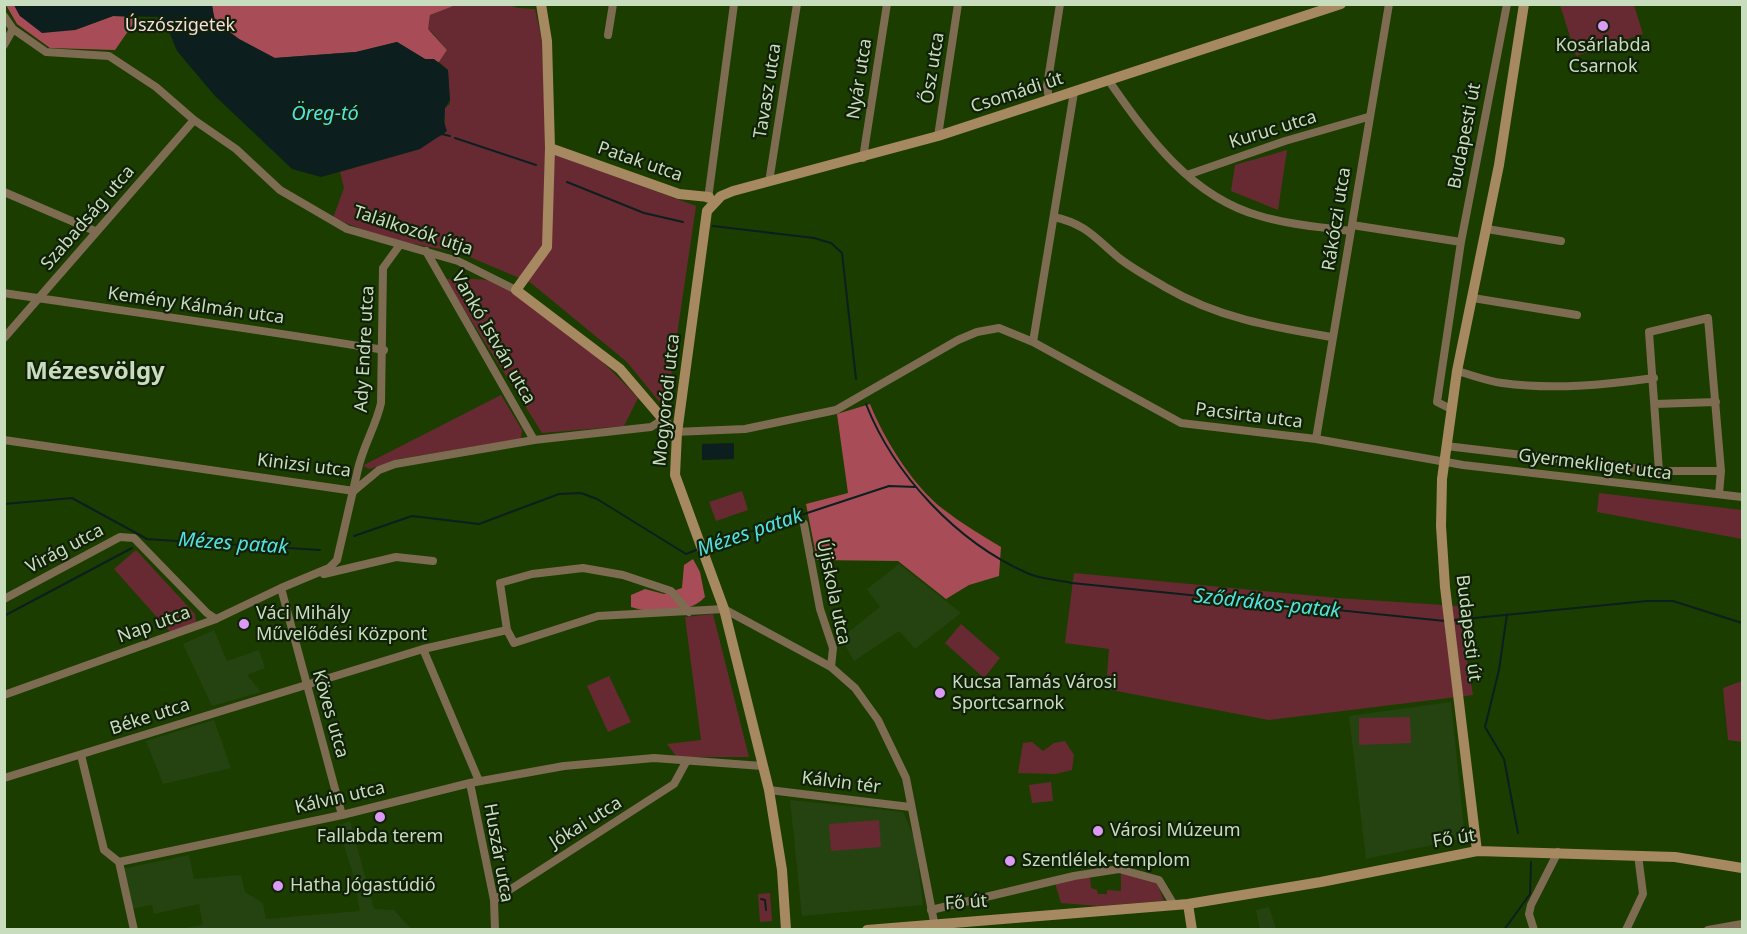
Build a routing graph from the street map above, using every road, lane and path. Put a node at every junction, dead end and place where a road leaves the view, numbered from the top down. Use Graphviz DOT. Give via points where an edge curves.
graph roads {
  1 [pos="541,4"];
  2 [pos="613,4"];
  3 [pos="734,4"];
  4 [pos="797,4"];
  5 [pos="887,4"];
  6 [pos="958,4"];
  7 [pos="1060,4"];
  8 [pos="1341,4"];
  9 [pos="1389,4"];
  10 [pos="1507,4"];
  11 [pos="1524,4"];
  12 [pos="4,16"];
  13 [pos="13,29"];
  14 [pos="608,35"];
  15 [pos="4,45"];
  16 [pos="1109,81"];
  17 [pos="1074,92"];
  18 [pos="1049,99"];
  19 [pos="1368,117"];
  20 [pos="194,120"];
  21 [pos="938,136"];
  22 [pos="550,148"];
  23 [pos="863,158"];
  24 [pos="1187,175"];
  25 [pos="769,182"];
  26 [pos="4,192"];
  27 [pos="721,196"];
  28 [pos="708,197"];
  29 [pos="707,211"];
  30 [pos="1054,217"];
  31 [pos="1352,228"];
  32 [pos="1487,229"];
  33 [pos="95,231"];
  34 [pos="1561,241"];
  35 [pos="1461,242"];
  36 [pos="399,246"];
  37 [pos="426,251"];
  38 [pos="516,290"];
  39 [pos="4,293"];
  40 [pos="1473,298"];
  41 [pos="37,299"];
  42 [pos="1577,315"];
  43 [pos="1331,337"];
  44 [pos="4,338"];
  45 [pos="1033,342"];
  46 [pos="384,350"];
  47 [pos="1457,371"];
  48 [pos="1654,378"];
  49 [pos="1716,402"];
  50 [pos="1655,404"];
  51 [pos="1451,409"];
  52 [pos="662,420"];
  53 [pos="675,432"];
  54 [pos="1316,439"];
  55 [pos="4,440"];
  56 [pos="534,440"];
  57 [pos="1446,446"];
  58 [pos="1444,462"];
  59 [pos="1659,471"];
  60 [pos="1720,471"];
  61 [pos="354,491"];
  62 [pos="1719,494"];
  63 [pos="1743,497"];
  64 [pos="804,524"];
  65 [pos="337,560"];
  66 [pos="433,561"];
  67 [pos="310,576"];
  68 [pos="280,588"];
  69 [pos="4,599"];
  70 [pos="724,609"];
  71 [pos="689,612"];
  72 [pos="216,619"];
  73 [pos="507,630"];
  74 [pos="423,649"];
  75 [pos="831,667"];
  76 [pos="305,684"];
  77 [pos="4,695"];
  78 [pos="81,755"];
  79 [pos="686,762"];
  80 [pos="762,766"];
  81 [pos="4,778"];
  82 [pos="479,781"];
  83 [pos="470,783"];
  84 [pos="769,790"];
  85 [pos="910,807"];
  86 [pos="342,815"];
  87 [pos="1477,851"];
  88 [pos="1558,852"];
  89 [pos="1638,855"];
  90 [pos="119,862"];
  91 [pos="1743,868"];
  92 [pos="494,900"];
  93 [pos="1188,904"];
  94 [pos="1174,905"];
  95 [pos="931,910"];
  96 [pos="1743,924"];
  97 [pos="935,926"];
  98 [pos="134,930"];
  99 [pos="495,930"];
  100 [pos="786,930"];
  101 [pos="867,930"];
  102 [pos="1192,930"];
  103 [pos="1534,930"];
  104 [pos="1626,930"];
  105 [pos="1708,930"];
  1 -- 22 [label="main road" via="548,41"];
  2 -- 14 [label="street"];
  3 -- 28 [label="street, Mogyoródi utca"];
  4 -- 25 [label="street, Tavasz utca"];
  5 -- 23 [label="street, Nyár utca"];
  6 -- 21 [label="street, Ősz utca"];
  7 -- 18 [label="street" via="1047,86"];
  8 -- 16 [label="main road, Csomádi út"];
  9 -- 19 [label="street, Rákóczi utca"];
  10 -- 35 [label="street, Budapesti út"];
  11 -- 32 [label="main road, Budapesti út"];
  12 -- 13 [label="street, Találkozók útja"];
  13 -- 15 [label="street"];
  13 -- 20 [label="street, Találkozók útja" via="46,52 109,56 156,87"];
  16 -- 17 [label="main road, Csomádi út"];
  16 -- 24 [label="street" via="1164,155"];
  17 -- 18 [label="main road, Csomádi út"];
  17 -- 30 [label="street"];
  18 -- 21 [label="main road, Csomádi út"];
  19 -- 24 [label="street, Kuruc utca"];
  19 -- 31 [label="street, Rákóczi utca"];
  20 -- 33 [label="street, Szabadság utca"];
  20 -- 36 [label="street, Találkozók útja" via="236,149 280,190 347,229"];
  21 -- 23 [label="main road, Csomádi út"];
  22 -- 28 [label="main road, Patak utca" via="679,194"];
  22 -- 38 [label="main road" via="547,247"];
  23 -- 25 [label="main road, Csomádi út"];
  24 -- 31 [label="street" via="1225,201 1258,216"];
  25 -- 27 [label="main road, Csomádi út"];
  26 -- 33 [label="street"];
  27 -- 28 [label="street, Patak utca"];
  27 -- 29 [label="main road"];
  28 -- 29 [label="street, Mogyoródi utca"];
  29 -- 53 [label="main road, Mogyoródi utca"];
  30 -- 43 [label="street" via="1094,234 1119,258 1184,297 1252,324"];
  30 -- 45 [label="street"];
  31 -- 35 [label="street"];
  31 -- 43 [label="street, Rákóczi utca"];
  32 -- 34 [label="street"];
  32 -- 40 [label="main road, Budapesti út"];
  33 -- 41 [label="street, Szabadság utca"];
  35 -- 51 [label="street, Budapesti út" via="1437,402"];
  36 -- 37 [label="street, Találkozók útja"];
  36 -- 46 [label="street, Ady Endre utca" via="383,268"];
  37 -- 38 [label="street, Találkozók útja" via="458,261"];
  37 -- 56 [label="street, Vankó István utca"];
  38 -- 52 [label="main road, Találkozók útja" via="620,369"];
  39 -- 41 [label="street, Kemény Kálmán utca"];
  40 -- 42 [label="street"];
  40 -- 47 [label="main road, Budapesti út"];
  41 -- 44 [label="street, Szabadság utca"];
  41 -- 46 [label="street, Kemény Kálmán utca"];
  43 -- 54 [label="street, Rákóczi utca"];
  45 -- 53 [label="street, Pacsirta utca" via="999,328 977,332 836,410 745,429"];
  45 -- 54 [label="street, Pacsirta utca" via="1181,423"];
  46 -- 61 [label="street, Ady Endre utca" via="381,403"];
  47 -- 48 [label="street" via="1501,383 1569,386"];
  47 -- 51 [label="main road, Budapesti út"];
  48 -- 49 [label="street" via="1648,332 1708,318"];
  48 -- 50 [label="street"];
  49 -- 50 [label="street"];
  49 -- 60 [label="street"];
  50 -- 59 [label="street"];
  51 -- 57 [label="main road, Budapesti út"];
  52 -- 53 [label="main road, Találkozók útja"];
  52 -- 56 [label="street, Kinizsi utca" via="651,427"];
  53 -- 70 [label="main road, Mogyoródi utca" via="677,482"];
  54 -- 58 [label="street, Pacsirta utca"];
  55 -- 61 [label="street, Kinizsi utca"];
  56 -- 61 [label="street, Kinizsi utca" via="395,464 367,478"];
  57 -- 58 [label="main road, Budapesti út"];
  57 -- 59 [label="street, Gyermekliget utca"];
  58 -- 62 [label="street, Gyermekliget utca"];
  58 -- 87 [label="main road, Budapesti út" via="1441,526"];
  59 -- 60 [label="street, Gyermekliget utca"];
  60 -- 62 [label="street"];
  61 -- 65 [label="street, Ady Endre utca"];
  62 -- 63 [label="street, Gyermekliget utca"];
  64 -- 75 [label="street, Újiskola utca" via="819,609 833,648"];
  65 -- 67 [label="street, Nap utca"];
  66 -- 67 [label="street, Nap utca" via="396,557"];
  67 -- 68 [label="street, Nap utca"];
  68 -- 72 [label="street, Nap utca"];
  68 -- 76 [label="street, Köves utca"];
  69 -- 72 [label="street, Virág utca" via="128,536 135,538"];
  70 -- 71 [label="street"];
  70 -- 75 [label="street, Újiskola utca"];
  70 -- 80 [label="main road, Mogyoródi utca"];
  71 -- 73 [label="street" via="598,616 514,643"];
  71 -- 73 [label="street" via="671,591 623,575 583,568 532,574 500,583"];
  72 -- 77 [label="street, Nap utca"];
  73 -- 74 [label="street, Béke utca"];
  74 -- 76 [label="street, Béke utca"];
  74 -- 82 [label="street, Huszár utca"];
  75 -- 85 [label="street, Újiskola utca" via="855,687 878,720 906,778"];
  76 -- 78 [label="street, Béke utca"];
  76 -- 86 [label="street, Köves utca"];
  78 -- 81 [label="street, Béke utca"];
  78 -- 90 [label="street" via="104,850"];
  79 -- 80 [label="street"];
  79 -- 82 [label="street, Kálvin utca" via="632,759 564,765"];
  79 -- 92 [label="street, Jókai utca" via="674,784"];
  80 -- 84 [label="main road, Mogyoródi utca"];
  82 -- 83 [label="street, Kálvin utca"];
  83 -- 86 [label="street, Kálvin utca"];
  83 -- 92 [label="street, Huszár utca"];
  84 -- 85 [label="street, Kálvin tér"];
  84 -- 100 [label="main road, Mogyoródi utca" via="782,870"];
  85 -- 95 [label="street, Újiskola utca"];
  86 -- 90 [label="street, Kálvin utca"];
  87 -- 88 [label="main road, Fő út"];
  87 -- 93 [label="main road, Fő út"];
  88 -- 89 [label="main road, Fő út"];
  88 -- 103 [label="street" via="1531,905 1529,914"];
  89 -- 91 [label="main road, Fő út" via="1711,861"];
  89 -- 104 [label="street" via="1643,894"];
  90 -- 98 [label="street"];
  92 -- 99 [label="street, Huszár utca"];
  93 -- 94 [label="main road, Fő út"];
  93 -- 102 [label="main road"];
  94 -- 95 [label="street, Fő út" via="1159,880 1119,869"];
  94 -- 97 [label="main road, Fő út"];
  95 -- 97 [label="street, Újiskola utca"];
  96 -- 105 [label="street"];
  97 -- 101 [label="main road, Fő út"];
}
